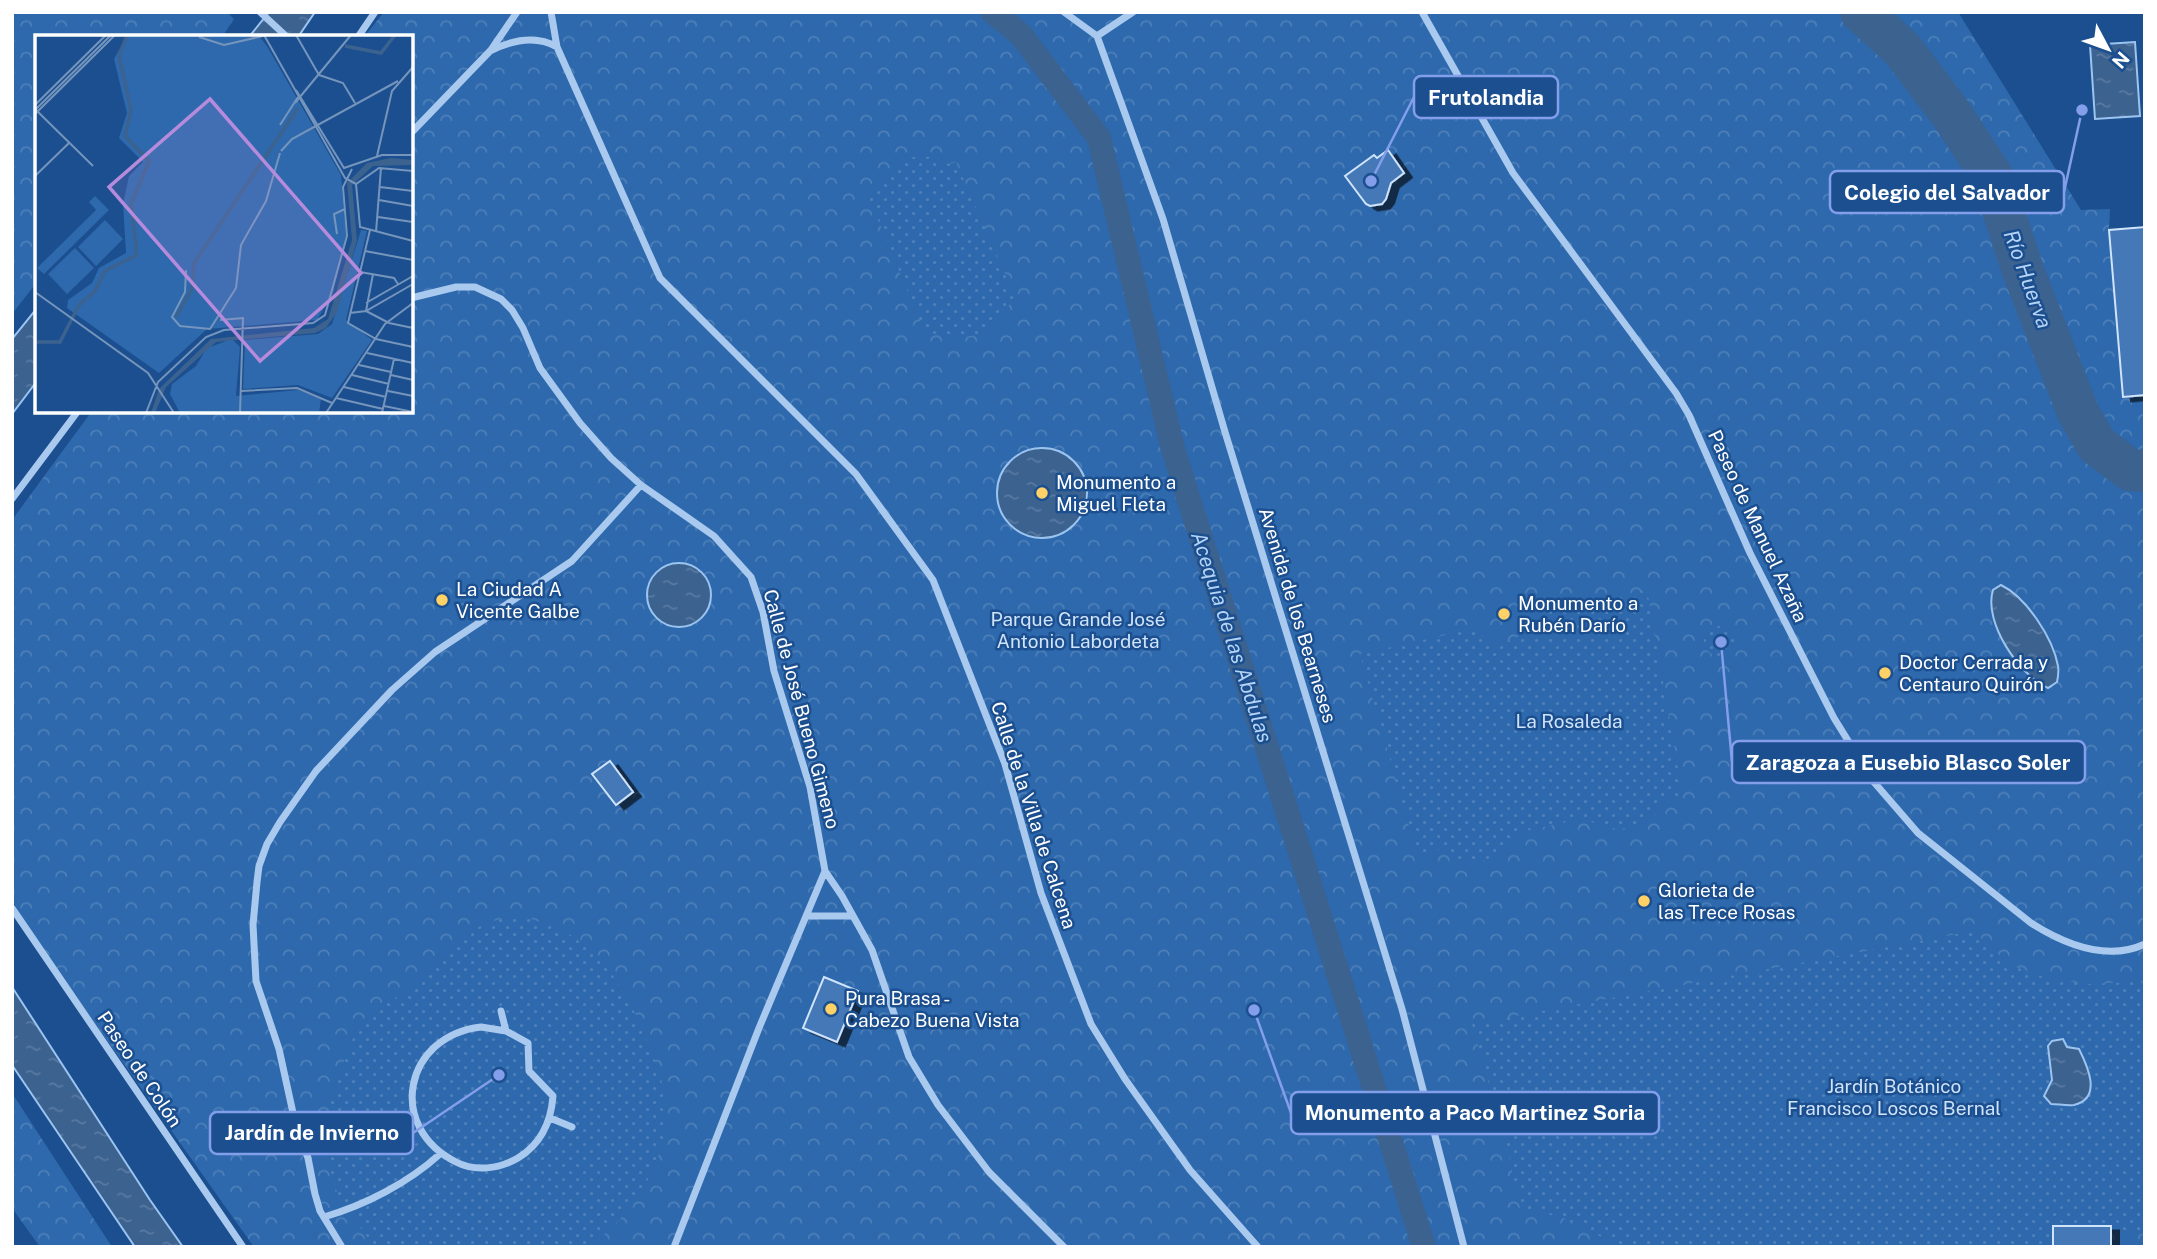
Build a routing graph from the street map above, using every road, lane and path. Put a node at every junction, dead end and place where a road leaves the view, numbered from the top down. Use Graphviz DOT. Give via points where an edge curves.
graph roads {
  1 [pos="260,12"];
  2 [pos="375,12"];
  3 [pos="517,12"];
  4 [pos="551,12"];
  5 [pos="1064,12"];
  6 [pos="1133,12"];
  7 [pos="1422,12"];
  8 [pos="285,35"];
  9 [pos="359,35"];
  10 [pos="1097,36"];
  11 [pos="557,47"];
  12 [pos="491,50"];
  13 [pos="413,131"];
  14 [pos="413,298"];
  15 [pos="76,413"];
  16 [pos="641,485"];
  17 [pos="12,499"];
  18 [pos="825,871"];
  19 [pos="12,908"];
  20 [pos="807,916"];
  21 [pos="853,916"];
  22 [pos="2145,944"];
  23 [pos="501,1011"];
  24 [pos="506,1031"];
  25 [pos="533,1033"];
  26 [pos="528,1043"];
  27 [pos="562,1088"];
  28 [pos="553,1096"];
  29 [pos="550,1118"];
  30 [pos="572,1127"];
  31 [pos="440,1154"];
  32 [pos="324,1217"];
  33 [pos="243,1247"];
  34 [pos="342,1247"];
  35 [pos="674,1247"];
  36 [pos="1064,1247"];
  37 [pos="1258,1247"];
  38 [pos="1464,1247"];
  1 -- 8 [label="street"];
  2 -- 9 [label="street"];
  3 -- 12 [label="street"];
  4 -- 11 [label="street, Calle de la Villa de Calcena"];
  5 -- 10 [label="street"];
  6 -- 10 [label="street"];
  7 -- 22 [label="street, Paseo de Manuel Azaña" via="1513,173 1689,415 1756,564 1834,718 1873,780 1917,833 2051,936 2095,951"];
  10 -- 38 [label="street, Avenida de los Bearneses" via="1182,279 1402,1009"];
  11 -- 12 [label="street" via="531,39"];
  11 -- 37 [label="street, Calle de la Villa de Calcena" via="660,278 856,474 933,580 1005,764 1041,893 1091,1024 1190,1170"];
  12 -- 13 [label="street"];
  14 -- 16 [label="street, Calle de José Bueno Gimeno" via="475,287 501,299 523,328 540,368 580,423"];
  15 -- 17 [label="street"];
  16 -- 18 [label="street, Calle de José Bueno Gimeno" via="714,536 751,577 810,787"];
  16 -- 32 [label="street" via="572,561 435,652 392,690 316,771 267,844 259,866 253,925 256,981"];
  18 -- 20 [label="street"];
  18 -- 21 [label="street, Calle de José Bueno Gimeno"];
  19 -- 33 [label="street, Paseo de Colón"];
  20 -- 21 [label="street"];
  20 -- 35 [label="street"];
  21 -- 36 [label="street, Calle de José Bueno Gimeno" via="872,950 909,1057 938,1105 989,1172"];
  23 -- 24 [label="street"];
  24 -- 26 [label="street"];
  24 -- 31 [label="street" via="481,1027 457,1032 436,1044 420,1064 413,1088 413,1113 423,1135"];
  25 -- 26 [label="street"];
  26 -- 28 [label="street" via="529,1071"];
  27 -- 28 [label="street"];
  28 -- 29 [label="street"];
  29 -- 30 [label="street"];
  29 -- 31 [label="street" via="535,1145 502,1166 462,1166"];
  31 -- 32 [label="street" via="422,1170 349,1210"];
  32 -- 34 [label="street"];
}
